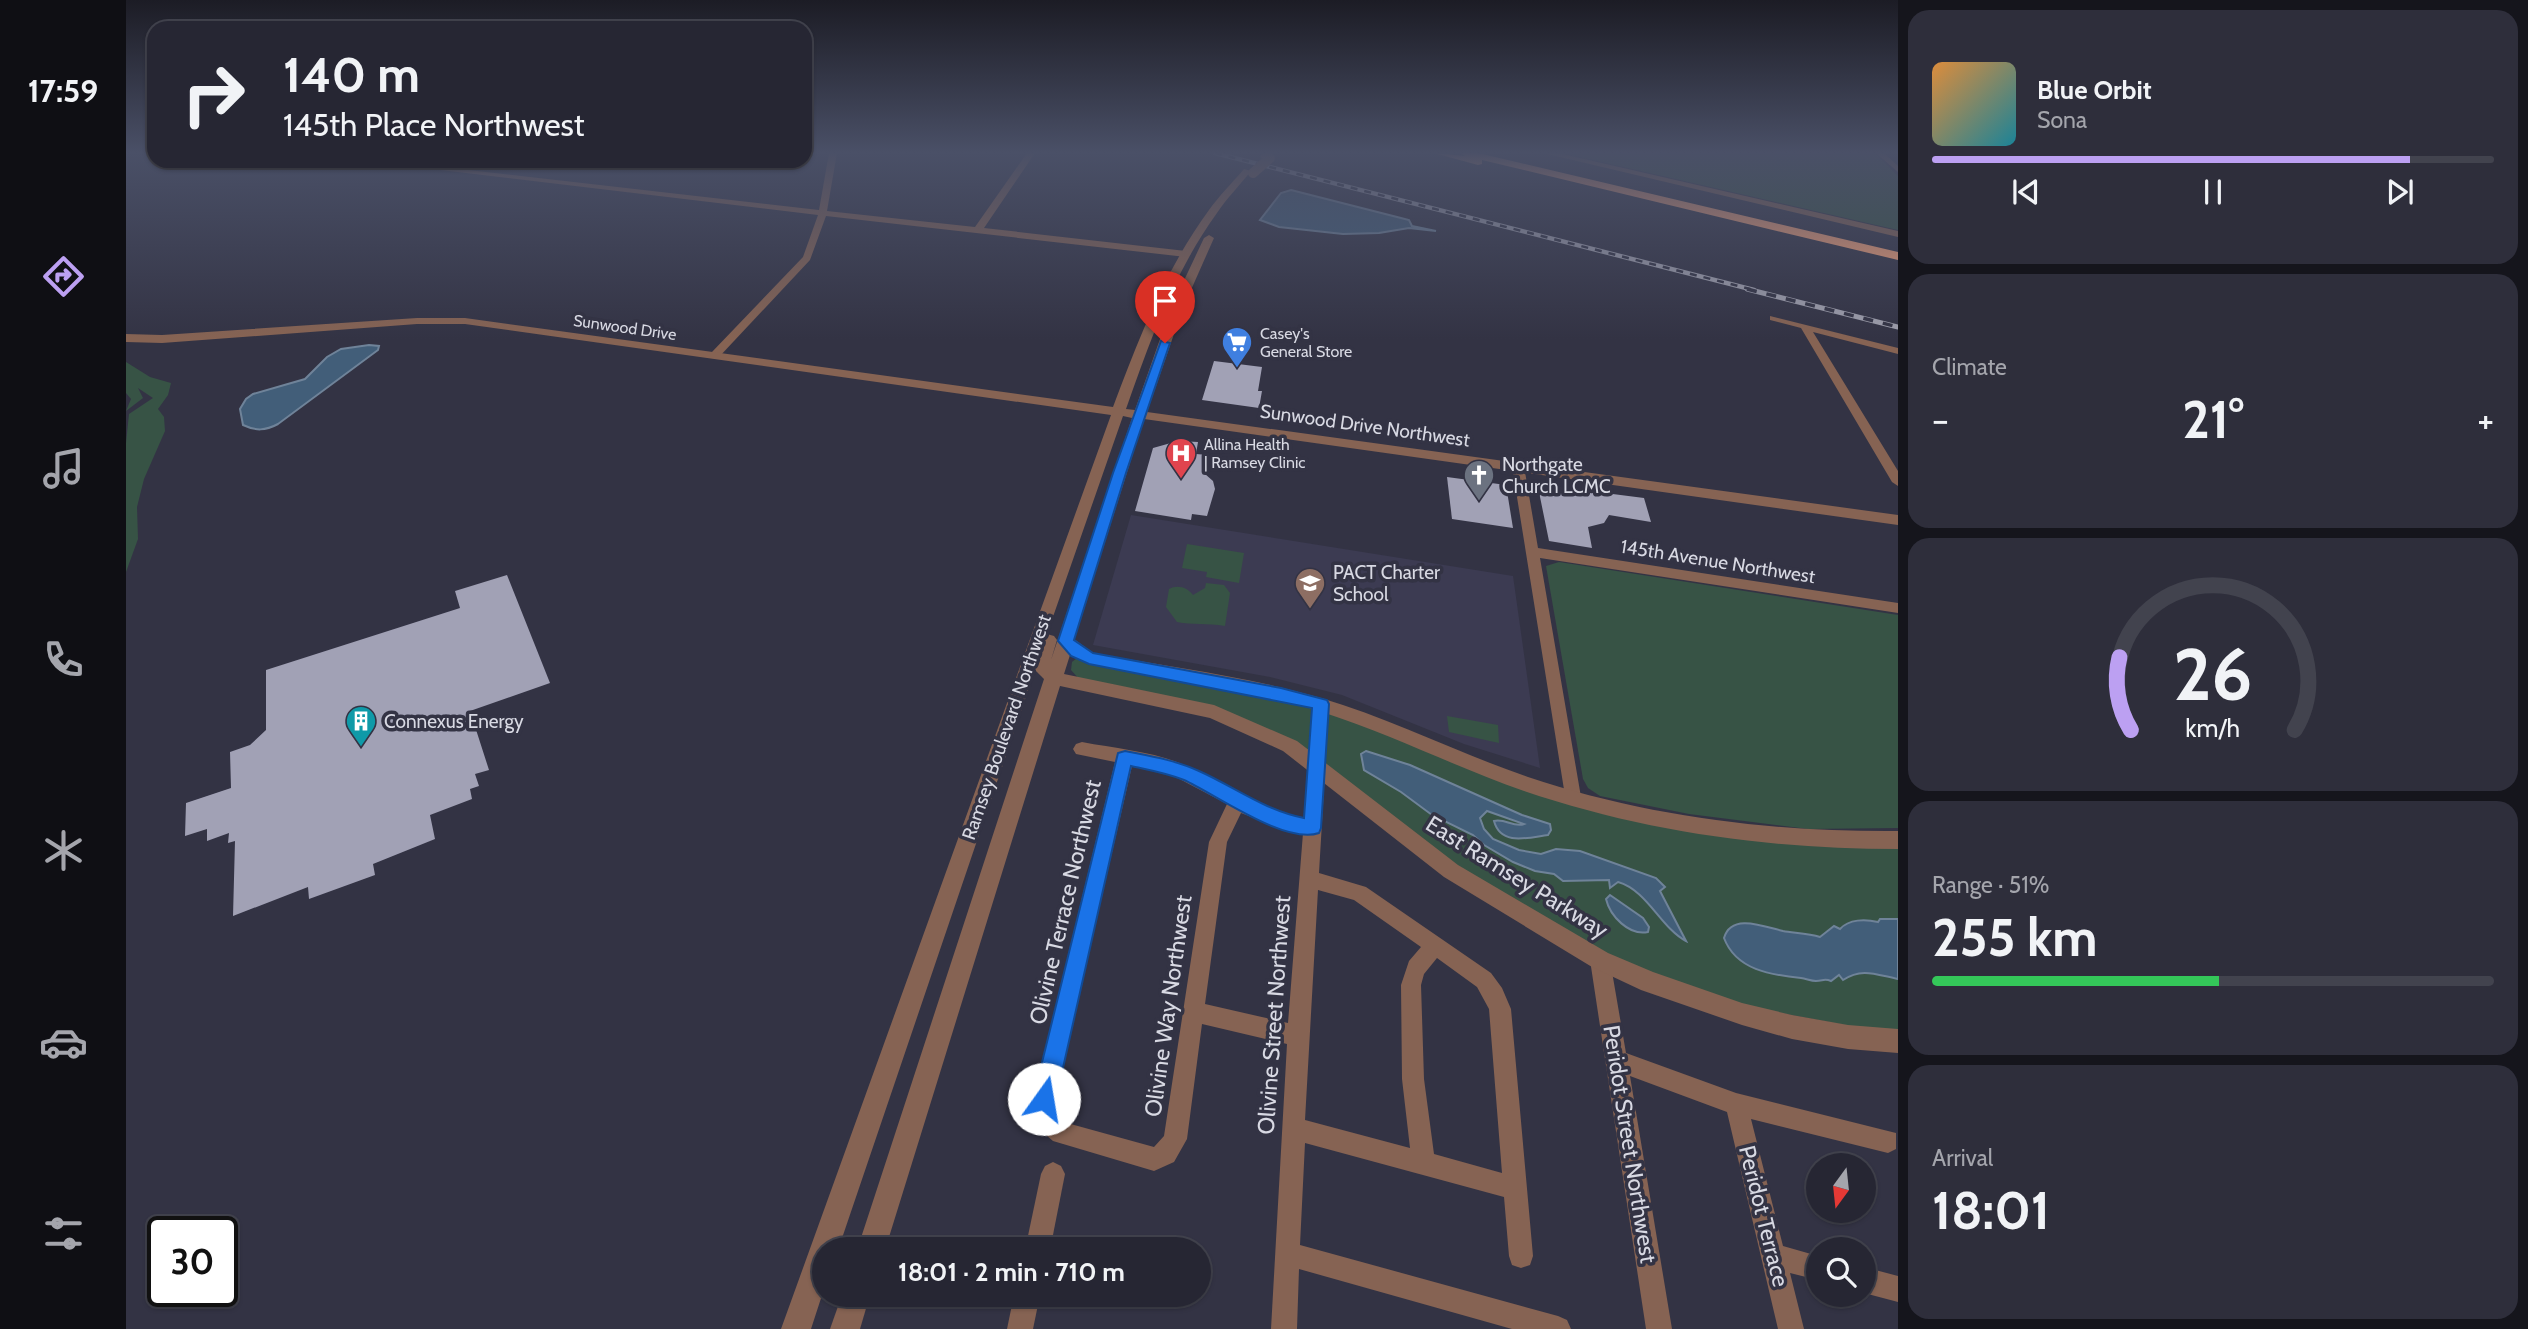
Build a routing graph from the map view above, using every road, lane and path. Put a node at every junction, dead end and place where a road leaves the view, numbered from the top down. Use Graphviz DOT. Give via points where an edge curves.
graph roads {
  1 [pos="821,215"];
  2 [pos="848,215"];
  3 [pos="988,215"];
  4 [pos="1210,215"];
  5 [pos="1222,215"];
  6 [pos="1719,215"];
  7 [pos="1727,215"];
  8 [pos="1749,215"];
  9 [pos="1750,215"];
  10 [pos="1816,215"];
  11 [pos="1758,217"];
  12 [pos="978,230"];
  13 [pos="1898,234"];
  14 [pos="1832,240"];
  15 [pos="1898,253"];
  16 [pos="1186,254"];
  17 [pos="1774,318"];
  18 [pos="1805,327"];
  19 [pos="126,338"];
  20 [pos="1898,351"];
  21 [pos="715,355"];
  22 [pos="1117,411"];
  23 [pos="1139,414"];
  24 [pos="1518,466"];
  25 [pos="1898,482"];
  26 [pos="1898,520"];
  27 [pos="1077,525"];
  28 [pos="1533,552"];
  29 [pos="1898,608"];
  30 [pos="1066,641"];
  31 [pos="1055,677"];
  32 [pos="1321,704"];
  33 [pos="1082,749"];
  34 [pos="1125,758"];
  35 [pos="1317,767"];
  36 [pos="1572,797"];
  37 [pos="1238,802"];
  38 [pos="1312,828"];
  39 [pos="1898,840"];
  40 [pos="1309,879"];
  41 [pos="1435,947"];
  42 [pos="1600,960"];
  43 [pos="1195,1012"];
  44 [pos="1297,1036"];
  45 [pos="1898,1041"];
  46 [pos="1616,1060"];
  47 [pos="1736,1104"];
  48 [pos="1293,1128"];
  49 [pos="1888,1141"];
  50 [pos="1102,1145"];
  51 [pos="1423,1163"];
  52 [pos="1053,1174"];
  53 [pos="1515,1188"];
  54 [pos="875,1237"];
  55 [pos="1040,1237"];
  56 [pos="1286,1253"];
  57 [pos="1521,1256"];
  58 [pos="1774,1256"];
  59 [pos="1806,1265"];
  60 [pos="1876,1283"];
  61 [pos="1898,1289"];
  62 [pos="852,1307"];
  63 [pos="1025,1307"];
  64 [pos="796,1329"];
  65 [pos="845,1329"];
  66 [pos="1020,1329"];
  67 [pos="1283,1329"];
  68 [pos="1558,1329"];
  69 [pos="1659,1329"];
  70 [pos="1791,1329"];
  1 -- 21 [label="street" via="807,258"];
  2 -- 12 [label="street"];
  3 -- 12 [label="street"];
  4 -- 16 [label="street, Ramsey Boulevard Northwest"];
  5 -- 23 [label="street, Ramsey Boulevard Northwest" via="1191,274"];
  6 -- 14 [label="highway"];
  7 -- 14 [label="highway"];
  8 -- 11 [label="highway"];
  9 -- 11 [label="highway"];
  10 -- 13 [label="street"];
  11 -- 15 [label="highway"];
  12 -- 16 [label="street"];
  14 -- 15 [label="highway"];
  16 -- 22 [label="street, Ramsey Boulevard Northwest" via="1167,288"];
  17 -- 18 [label="street"];
  18 -- 20 [label="street"];
  18 -- 25 [label="street"];
  19 -- 21 [label="street, Sunwood Drive" via="455,320"];
  21 -- 22 [label="street, Sunwood Drive"];
  22 -- 23 [label="street, Sunwood Drive Northwest"];
  22 -- 27 [label="street, Ramsey Boulevard Northwest"];
  23 -- 24 [label="street, Sunwood Drive Northwest"];
  23 -- 30 [label="street, Ramsey Boulevard Northwest"];
  24 -- 26 [label="street, Sunwood Drive Northwest"];
  24 -- 28 [label="street"];
  27 -- 31 [label="street" via="1084,538 1042,659 1043,668"];
  27 -- 64 [label="street, Ramsey Boulevard Northwest"];
  28 -- 29 [label="street, 145th Avenue Northwest"];
  28 -- 36 [label="street"];
  30 -- 31 [label="street, Ramsey Boulevard Northwest"];
  30 -- 32 [label="street" via="1089,658"];
  31 -- 35 [label="street, East Ramsey Parkway" via="1214,712 1290,746"];
  31 -- 54 [label="street, Ramsey Boulevard Northwest"];
  32 -- 35 [label="street, Olivine Street Northwest"];
  32 -- 36 [label="street" via="1479,767"];
  33 -- 34 [label="street"];
  34 -- 37 [label="street" via="1171,767"];
  34 -- 50 [label="street, Olivine Terrace Northwest" via="1044,1099 1047,1121 1061,1133"];
  35 -- 38 [label="street, Olivine Street Northwest"];
  35 -- 42 [label="street, East Ramsey Parkway" via="1451,872"];
  36 -- 39 [label="street" via="1659,820 1737,832 1801,840"];
  37 -- 38 [label="street"];
  37 -- 43 [label="street, Olivine Way Northwest" via="1218,842"];
  38 -- 40 [label="street, Olivine Street Northwest"];
  40 -- 41 [label="street" via="1359,893"];
  40 -- 44 [label="street, Olivine Street Northwest"];
  41 -- 51 [label="street" via="1412,972 1411,985 1413,1079"];
  41 -- 53 [label="street" via="1484,980 1500,1009"];
  42 -- 45 [label="street, East Ramsey Parkway" via="1742,1014 1848,1037"];
  42 -- 46 [label="street, Peridot Street Northwest"];
  43 -- 44 [label="street"];
  43 -- 50 [label="street, Olivine Way Northwest" via="1175,1139 1166,1154 1154,1158"];
  44 -- 48 [label="street, Olivine Street Northwest"];
  46 -- 47 [label="street"];
  46 -- 69 [label="street, Peridot Street Northwest"];
  47 -- 49 [label="street"];
  47 -- 58 [label="street, Peridot Terrace"];
  48 -- 51 [label="street"];
  48 -- 56 [label="street, Olivine Street Northwest"];
  51 -- 53 [label="street"];
  52 -- 55 [label="street"];
  53 -- 57 [label="street"];
  56 -- 67 [label="street, Olivine Street Northwest"];
  56 -- 68 [label="street"];
  58 -- 59 [label="street"];
  58 -- 70 [label="street, Peridot Terrace"];
  60 -- 61 [label="street"];
  62 -- 65 [label="street"];
  63 -- 66 [label="street"];
}
